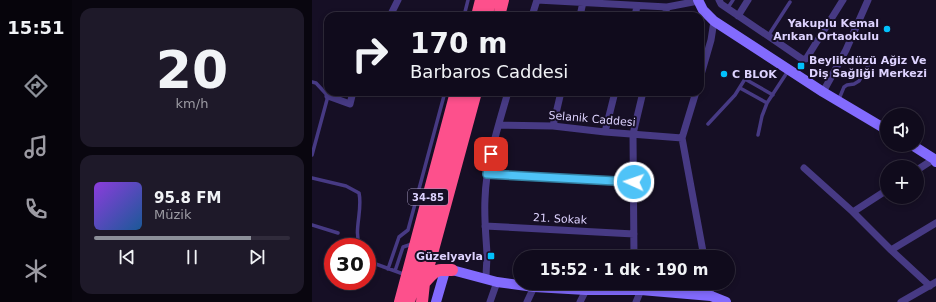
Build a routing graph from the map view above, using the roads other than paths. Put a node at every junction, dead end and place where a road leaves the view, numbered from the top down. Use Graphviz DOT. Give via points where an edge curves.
graph roads {
  1 [pos="398,0"];
  2 [pos="468,0"];
  3 [pos="481,0"];
  4 [pos="490,0"];
  5 [pos="503,0"];
  6 [pos="537,0"];
  7 [pos="698,0"];
  8 [pos="719,0"];
  9 [pos="733,0"];
  10 [pos="748,0"];
  11 [pos="843,0"];
  12 [pos="868,0"];
  13 [pos="583,1"];
  14 [pos="790,2"];
  15 [pos="633,3"];
  16 [pos="667,7"];
  17 [pos="727,9"];
  18 [pos="392,12"];
  19 [pos="465,12"];
  20 [pos="478,12"];
  21 [pos="487,12"];
  22 [pos="500,12"];
  23 [pos="533,12"];
  24 [pos="581,12"];
  25 [pos="666,12"];
  26 [pos="738,16"];
  27 [pos="714,21"];
  28 [pos="768,36"];
  29 [pos="872,60"];
  30 [pos="704,64"];
  31 [pos="789,70"];
  32 [pos="312,82"];
  33 [pos="740,88"];
  34 [pos="324,92"];
  35 [pos="823,92"];
  36 [pos="772,95"];
  37 [pos="328,96"];
  38 [pos="352,96"];
  39 [pos="444,96"];
  40 [pos="455,96"];
  41 [pos="465,96"];
  42 [pos="475,96"];
  43 [pos="507,96"];
  44 [pos="560,96"];
  45 [pos="614,96"];
  46 [pos="642,96"];
  47 [pos="695,96"];
  48 [pos="839,102"];
  49 [pos="767,103"];
  50 [pos="708,124"];
  51 [pos="499,125"];
  52 [pos="553,126"];
  53 [pos="880,126"];
  54 [pos="605,132"];
  55 [pos="633,134"];
  56 [pos="758,135"];
  57 [pos="682,138"];
  58 [pos="923,152"];
  59 [pos="312,156"];
  60 [pos="935,160"];
  61 [pos="924,166"];
  62 [pos="804,168"];
  63 [pos="487,174"];
  64 [pos="312,178"];
  65 [pos="634,182"];
  66 [pos="880,195"];
  67 [pos="853,212"];
  68 [pos="936,223"];
  69 [pos="312,225"];
  70 [pos="485,226"];
  71 [pos="338,233"];
  72 [pos="634,234"];
  73 [pos="358,238"];
  74 [pos="415,243"];
  75 [pos="435,247"];
  76 [pos="634,250"];
  77 [pos="703,250"];
  78 [pos="891,250"];
  79 [pos="376,264"];
  80 [pos="388,269"];
  81 [pos="449,270"];
  82 [pos="395,271"];
  83 [pos="407,276"];
  84 [pos="486,278"];
  85 [pos="497,282"];
  86 [pos="424,283"];
  87 [pos="513,284"];
  88 [pos="933,284"];
  89 [pos="533,290"];
  90 [pos="586,290"];
  91 [pos="636,290"];
  92 [pos="646,290"];
  93 [pos="711,290"];
  94 [pos="712,296"];
  95 [pos="692,299"];
  96 [pos="400,302"];
  97 [pos="409,302"];
  98 [pos="419,302"];
  99 [pos="422,302"];
  100 [pos="436,302"];
  101 [pos="490,302"];
  102 [pos="527,302"];
  103 [pos="580,302"];
  104 [pos="636,302"];
  105 [pos="726,302"];
  106 [pos="901,302"];
  1 -- 18 [label="street"];
  2 -- 19 [label="lane"];
  3 -- 20 [label="highway"];
  4 -- 21 [label="highway"];
  5 -- 22 [label="highway"];
  6 -- 13 [label="street"];
  6 -- 23 [label="street"];
  7 -- 16 [label="street"];
  7 -- 27 [label="street" via="703,10"];
  8 -- 17 [label="street"];
  9 -- 17 [label="lane"];
  10 -- 26 [label="street"];
  11 -- 28 [label="street" via="806,59 802,60"];
  12 -- 35 [label="street" via="846,50"];
  13 -- 15 [label="street"];
  13 -- 24 [label="street"];
  14 -- 28 [label="lane"];
  15 -- 16 [label="street"];
  16 -- 25 [label="street"];
  17 -- 26 [label="street"];
  26 -- 28 [label="street"];
  27 -- 30 [label="street"];
  27 -- 31 [label="street"];
  29 -- 48 [label="lane" via="859,81 844,87"];
  31 -- 35 [label="street"];
  31 -- 36 [label="lane"];
  32 -- 34 [label="lane"];
  33 -- 36 [label="lane" via="745,79"];
  33 -- 49 [label="lane"];
  33 -- 50 [label="lane"];
  35 -- 48 [label="street"];
  36 -- 49 [label="lane"];
  37 -- 38 [label="street" via="350,104"];
  37 -- 59 [label="lane"];
  39 -- 80 [label="lane" via="408,230 399,237"];
  40 -- 74 [label="highway, 34-85"];
  41 -- 97 [label="highway, 34-85"];
  42 -- 75 [label="highway"];
  43 -- 51 [label="street"];
  44 -- 52 [label="street"];
  45 -- 54 [label="street"];
  46 -- 55 [label="street"];
  47 -- 57 [label="street"];
  48 -- 53 [label="street"];
  49 -- 56 [label="lane"];
  51 -- 52 [label="street, Selanik Caddesi"];
  51 -- 63 [label="street"];
  52 -- 54 [label="street, Selanik Caddesi"];
  54 -- 55 [label="street, Selanik Caddesi"];
  55 -- 57 [label="street, Selanik Caddesi"];
  55 -- 65 [label="street"];
  57 -- 77 [label="street"];
  58 -- 60 [label="street"];
  60 -- 61 [label="street"];
  62 -- 67 [label="street"];
  63 -- 65 [label="street"];
  63 -- 70 [label="street"];
  64 -- 73 [label="lane" via="346,186 359,194"];
  65 -- 72 [label="street"];
  66 -- 67 [label="street"];
  67 -- 78 [label="street"];
  68 -- 78 [label="street"];
  69 -- 71 [label="lane"];
  70 -- 72 [label="street, 21. Sokak"];
  70 -- 84 [label="street"];
  72 -- 76 [label="street"];
  74 -- 82 [label="lane" via="403,247"];
  74 -- 83 [label="highway, 34-85"];
  75 -- 81 [label="highway" via="440,260"];
  75 -- 86 [label="highway"];
  78 -- 88 [label="street"];
  79 -- 80 [label="lane"];
  80 -- 82 [label="lane"];
  81 -- 84 [label="street"];
  81 -- 86 [label="highway" via="435,272"];
  81 -- 100 [label="street"];
  82 -- 83 [label="lane"];
  83 -- 96 [label="highway, 34-85"];
  84 -- 85 [label="street"];
  85 -- 87 [label="street"];
  85 -- 101 [label="street"];
  86 -- 98 [label="highway"];
  86 -- 99 [label="highway"];
  88 -- 106 [label="street"];
  89 -- 102 [label="street"];
  90 -- 103 [label="street"];
  91 -- 104 [label="street"];
  92 -- 95 [label="street"];
  93 -- 94 [label="street"];
  94 -- 95 [label="street"];
  94 -- 105 [label="street"];
}
